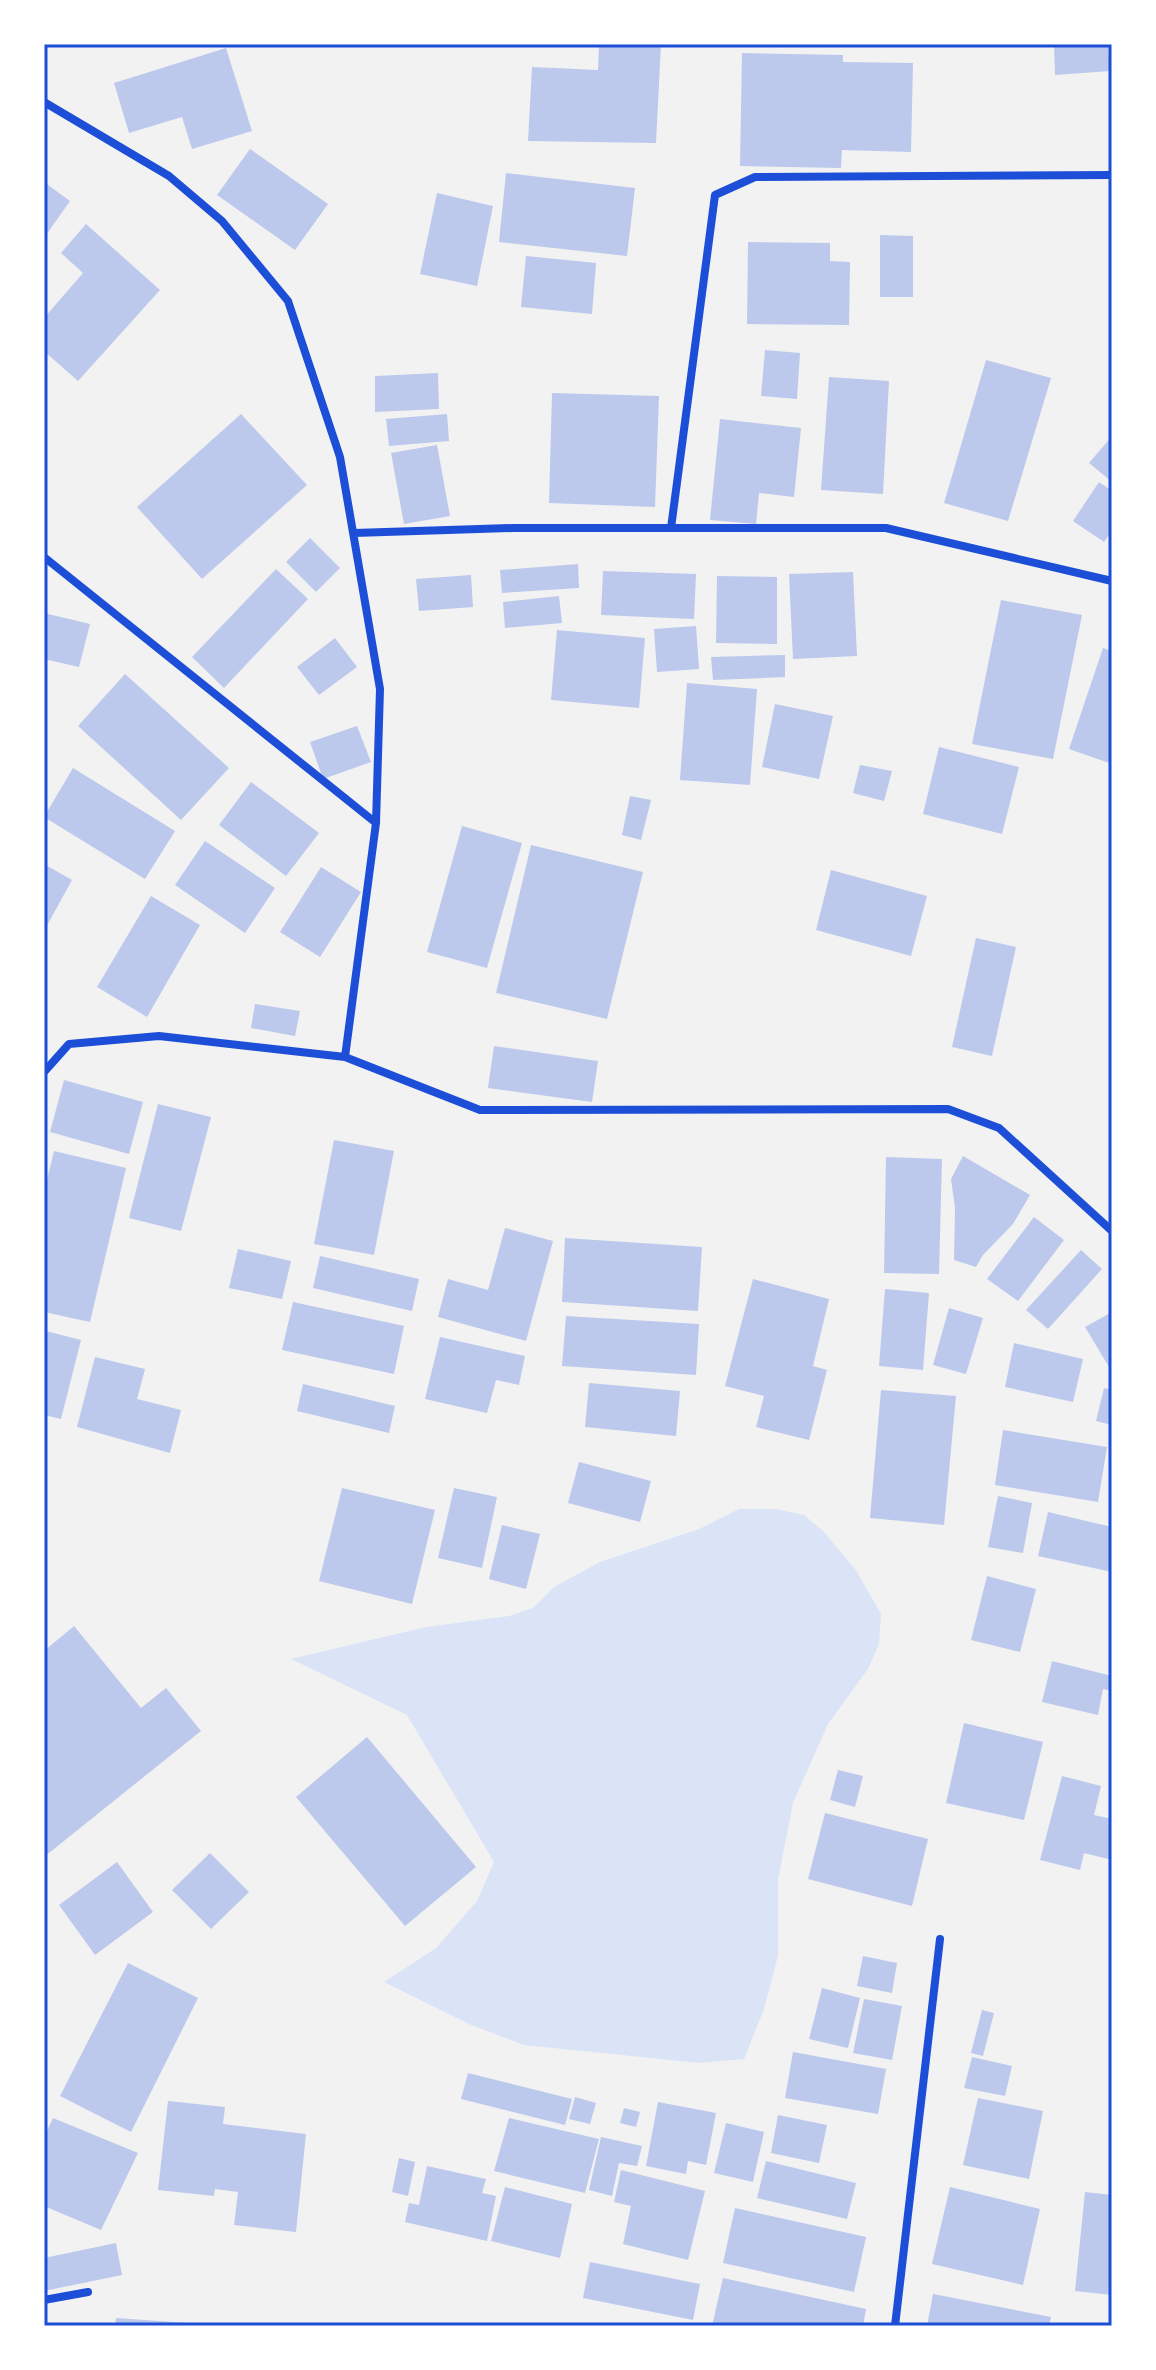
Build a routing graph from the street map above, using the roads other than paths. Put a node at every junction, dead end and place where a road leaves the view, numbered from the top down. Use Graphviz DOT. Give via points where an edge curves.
graph roads {
  1 [pos="44,102"];
  2 [pos="1112,175"];
  3 [pos="671,528"];
  4 [pos="354,533"];
  5 [pos="44,557"];
  6 [pos="1112,581"];
  7 [pos="376,823"];
  8 [pos="345,1057"];
  9 [pos="44,1072"];
  10 [pos="1112,1231"];
  11 [pos="940,1939"];
  12 [pos="88,2292"];
  13 [pos="44,2300"];
  14 [pos="895,2326"];
  1 -- 4 [label="street" via="169,176 222,221 288,301 340,457"];
  2 -- 3 [label="street" via="755,177 715,195"];
  3 -- 4 [label="street"];
  3 -- 6 [label="street" via="886,528"];
  4 -- 7 [label="street" via="380,689"];
  5 -- 7 [label="street"];
  7 -- 8 [label="street"];
  8 -- 9 [label="street" via="159,1036 69,1044"];
  8 -- 10 [label="street" via="480,1110 948,1109 999,1128"];
  11 -- 14 [label="street"];
  12 -- 13 [label="street"];
}
